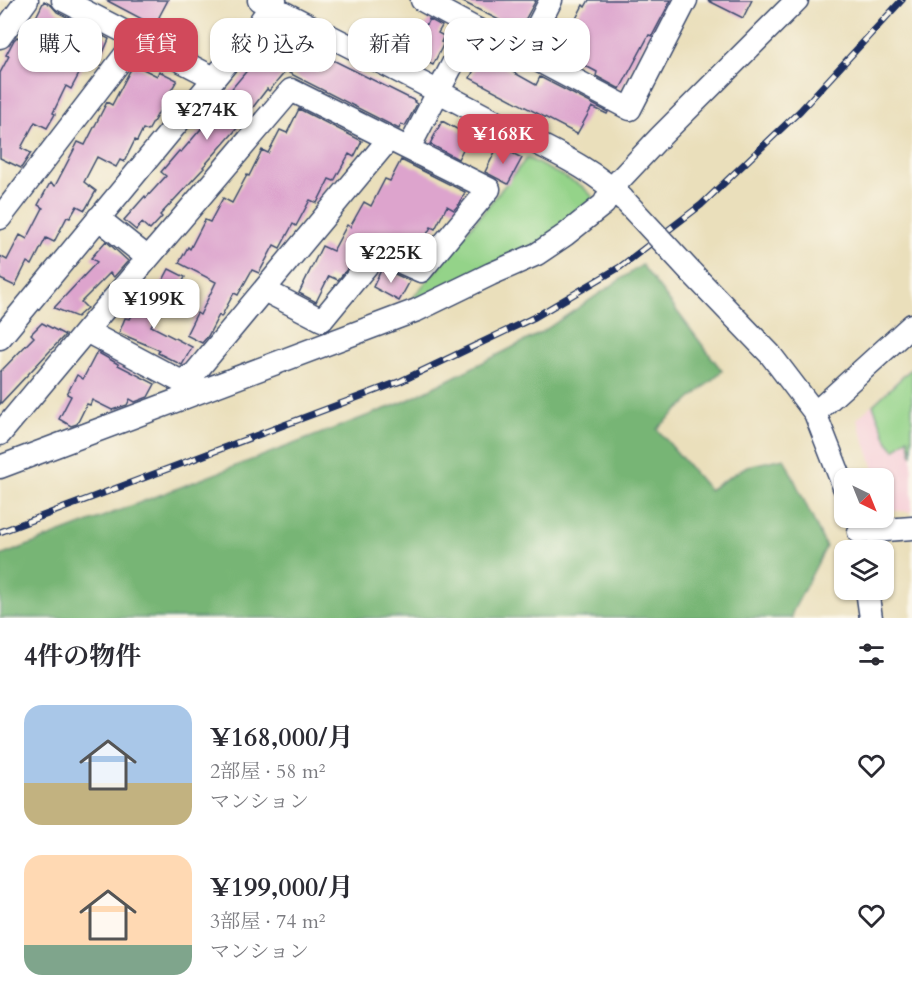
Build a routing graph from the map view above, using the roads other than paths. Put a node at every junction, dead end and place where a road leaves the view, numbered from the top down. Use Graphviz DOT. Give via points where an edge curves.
graph roads {
  1 [pos="27,0"];
  2 [pos="63,0"];
  3 [pos="422,0"];
  4 [pos="551,0"];
  5 [pos="686,0"];
  6 [pos="797,0"];
  7 [pos="269,2"];
  8 [pos="455,18"];
  9 [pos="542,18"];
  10 [pos="114,26"];
  11 [pos="0,37"];
  12 [pos="114,69"];
  13 [pos="198,70"];
  14 [pos="449,72"];
  15 [pos="561,72"];
  16 [pos="214,78"];
  17 [pos="439,92"];
  18 [pos="399,144"];
  19 [pos="619,196"];
  20 [pos="0,218"];
  21 [pos="99,218"];
  22 [pos="148,258"];
  23 [pos="264,290"];
  24 [pos="912,325"];
  25 [pos="86,331"];
  26 [pos="0,337"];
  27 [pos="815,413"];
  28 [pos="0,434"];
  29 [pos="0,467"];
  30 [pos="837,468"];
  31 [pos="912,528"];
  32 [pos="858,533"];
  33 [pos="868,600"];
  34 [pos="871,618"];
  1 -- 11 [label="street"];
  2 -- 10 [label="street"];
  3 -- 8 [label="street"];
  4 -- 9 [label="street"];
  5 -- 15 [label="street" via="630,109"];
  6 -- 19 [label="street" via="660,137"];
  7 -- 16 [label="street"];
  7 -- 17 [label="street"];
  12 -- 20 [label="street"];
  13 -- 16 [label="street"];
  14 -- 17 [label="street"];
  16 -- 21 [label="street"];
  17 -- 18 [label="street"];
  17 -- 19 [label="street" via="579,166"];
  18 -- 22 [label="street" via="291,90"];
  18 -- 23 [label="street"];
  18 -- 23 [label="street" via="489,189 421,271 378,252 322,320"];
  19 -- 27 [label="street, bridge" via="770,354"];
  19 -- 29 [label="street" via="537,254 417,310"];
  21 -- 22 [label="street"];
  21 -- 26 [label="street"];
  22 -- 25 [label="street"];
  23 -- 25 [label="street" via="194,374 180,381"];
  24 -- 27 [label="street"];
  25 -- 28 [label="street"];
  27 -- 30 [label="street"];
  31 -- 32 [label="street"];
  33 -- 34 [label="street"];
}
